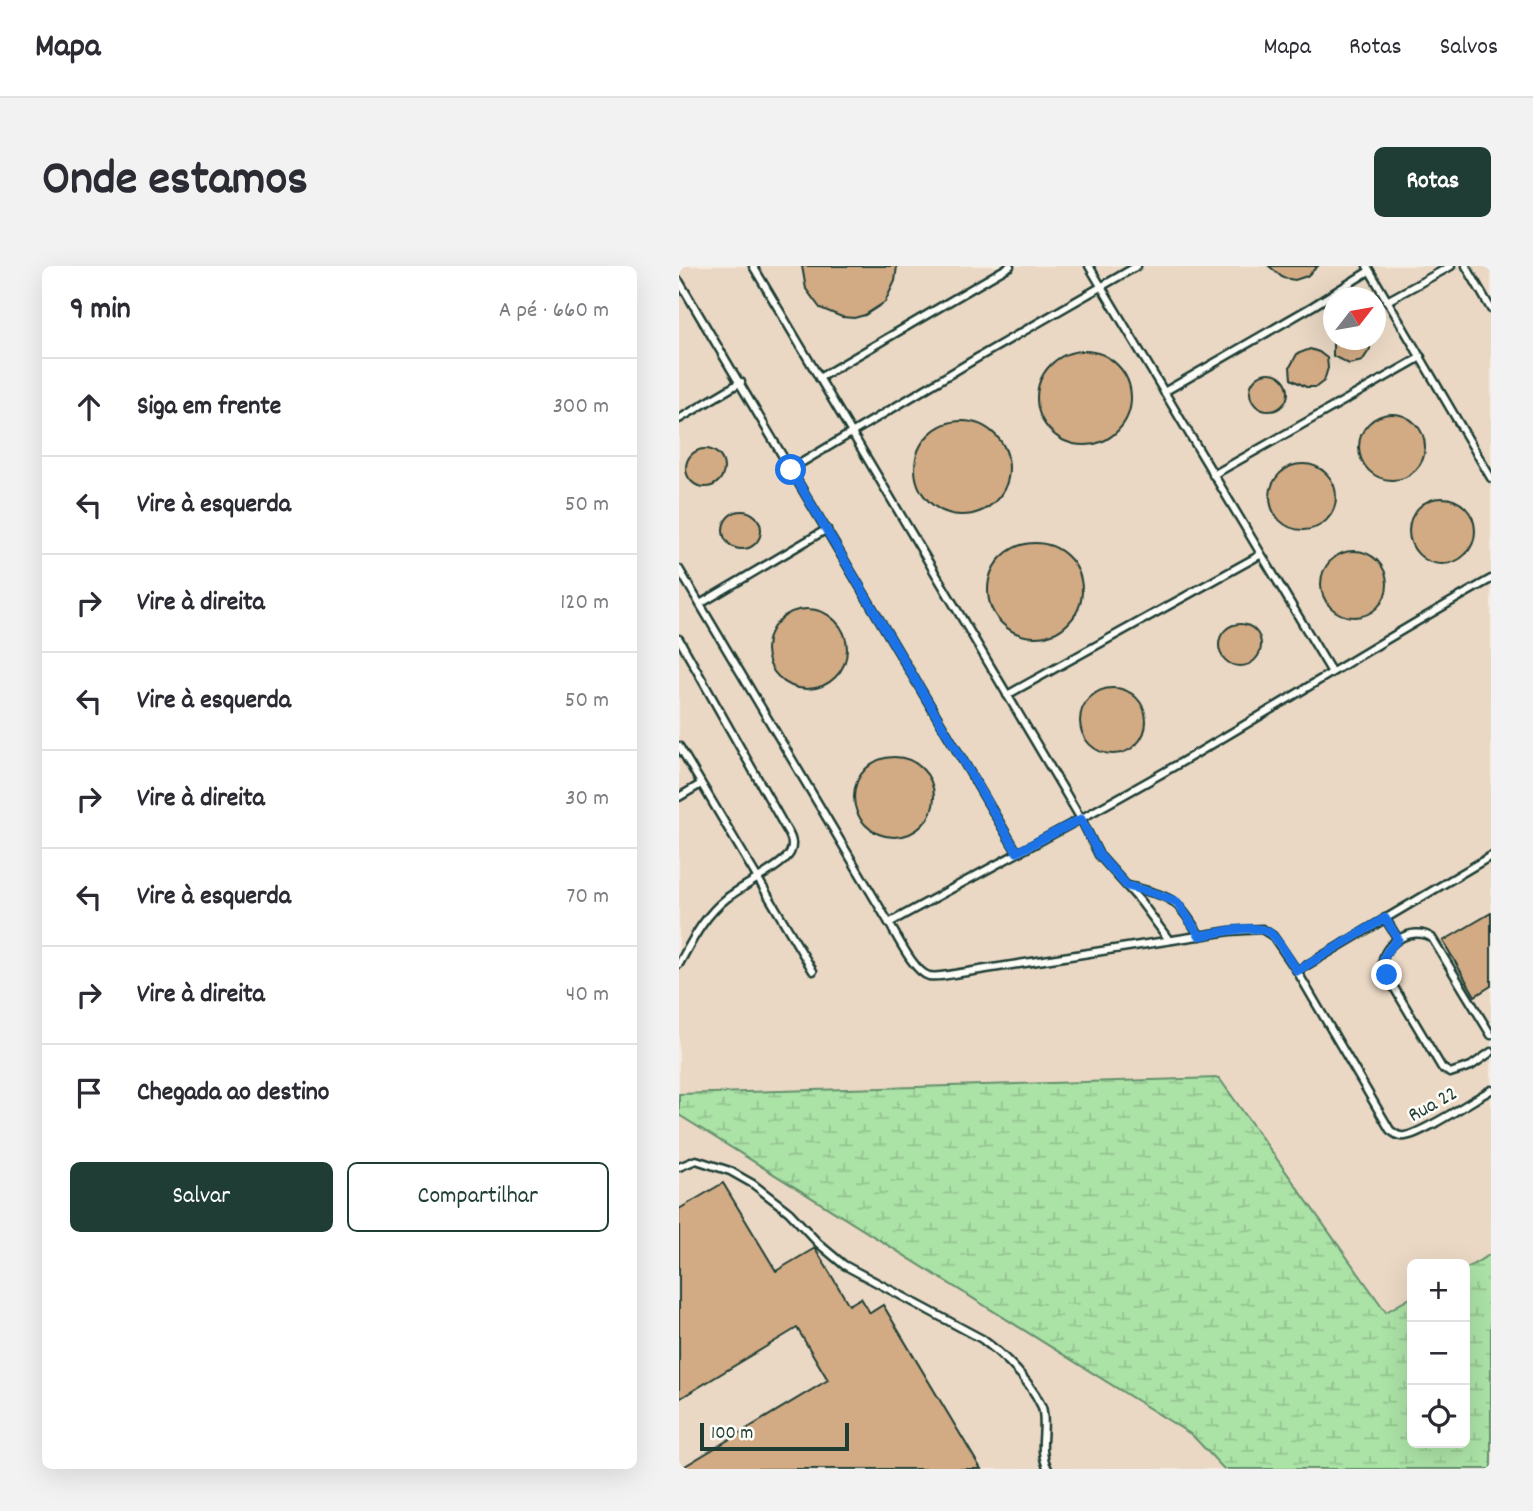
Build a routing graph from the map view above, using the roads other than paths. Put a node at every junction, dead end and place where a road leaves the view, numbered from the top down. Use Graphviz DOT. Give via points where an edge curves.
graph roads {
  1 [pos="753,266"];
  2 [pos="1010,266"];
  3 [pos="1089,266"];
  4 [pos="1137,266"];
  5 [pos="1451,266"];
  6 [pos="1466,266"];
  7 [pos="1368,268"];
  8 [pos="679,281"];
  9 [pos="1101,286"];
  10 [pos="1387,301"];
  11 [pos="1491,309"];
  12 [pos="1421,357"];
  13 [pos="819,378"];
  14 [pos="741,382"];
  15 [pos="1164,392"];
  16 [pos="679,419"];
  17 [pos="852,434"];
  18 [pos="791,470"];
  19 [pos="1213,475"];
  20 [pos="1491,478"];
  21 [pos="827,529"];
  22 [pos="1260,555"];
  23 [pos="679,569"];
  24 [pos="1491,579"];
  25 [pos="700,604"];
  26 [pos="679,639"];
  27 [pos="1331,671"];
  28 [pos="1007,695"];
  29 [pos="679,746"];
  30 [pos="701,783"];
  31 [pos="679,797"];
  32 [pos="1081,819"];
  33 [pos="1017,852"];
  34 [pos="1491,856"];
  35 [pos="757,877"];
  36 [pos="1127,886"];
  37 [pos="1385,918"];
  38 [pos="889,923"];
  39 [pos="1200,936"];
  40 [pos="1398,939"];
  41 [pos="1169,940"];
  42 [pos="679,964"];
  43 [pos="813,971"];
  44 [pos="1297,971"];
  45 [pos="1491,1035"];
  46 [pos="1491,1052"];
  47 [pos="1491,1090"];
  48 [pos="679,1167"];
  49 [pos="1048,1469"];
  1 -- 13 [label="lane"];
  2 -- 13 [label="lane"];
  3 -- 9 [label="lane"];
  4 -- 9 [label="lane"];
  5 -- 10 [label="lane"];
  6 -- 11 [label="lane"];
  7 -- 10 [label="lane"];
  7 -- 15 [label="lane" via="1335,293"];
  8 -- 14 [label="lane"];
  9 -- 15 [label="lane"];
  9 -- 17 [label="lane"];
  10 -- 12 [label="lane"];
  12 -- 19 [label="lane"];
  12 -- 20 [label="lane"];
  13 -- 17 [label="lane"];
  14 -- 16 [label="lane"];
  14 -- 18 [label="lane"];
  15 -- 19 [label="lane"];
  17 -- 18 [label="lane"];
  17 -- 28 [label="lane"];
  18 -- 21 [label="lane"];
  19 -- 22 [label="lane"];
  21 -- 25 [label="lane"];
  21 -- 33 [label="lane"];
  22 -- 27 [label="lane"];
  22 -- 28 [label="lane"];
  23 -- 25 [label="lane"];
  24 -- 27 [label="lane"];
  25 -- 38 [label="lane"];
  26 -- 35 [label="lane" via="792,840 787,857"];
  27 -- 32 [label="lane"];
  28 -- 32 [label="lane"];
  29 -- 30 [label="lane"];
  30 -- 31 [label="lane"];
  30 -- 35 [label="lane"];
  32 -- 33 [label="lane"];
  32 -- 36 [label="lane" via="1099,855"];
  33 -- 38 [label="lane"];
  34 -- 37 [label="lane"];
  35 -- 42 [label="lane" via="726,898 701,924"];
  35 -- 43 [label="lane"];
  36 -- 39 [label="lane" via="1177,902"];
  36 -- 41 [label="lane"];
  37 -- 40 [label="lane"];
  37 -- 44 [label="lane"];
  38 -- 41 [label="lane" via="916,966 932,976"];
  39 -- 41 [label="lane"];
  39 -- 44 [label="lane" via="1262,929 1273,936"];
  40 -- 45 [label="lane" via="1421,933 1432,938"];
  40 -- 46 [label="lane" via="1384,956 1383,969 1442,1068 1458,1072"];
  44 -- 47 [label="lane, Rua 22" via="1390,1130 1398,1136 1408,1136"];
  48 -- 49 [label="lane" via="697,1160 753,1184 844,1265 1000,1352 1042,1407 1042,1452"];
}
